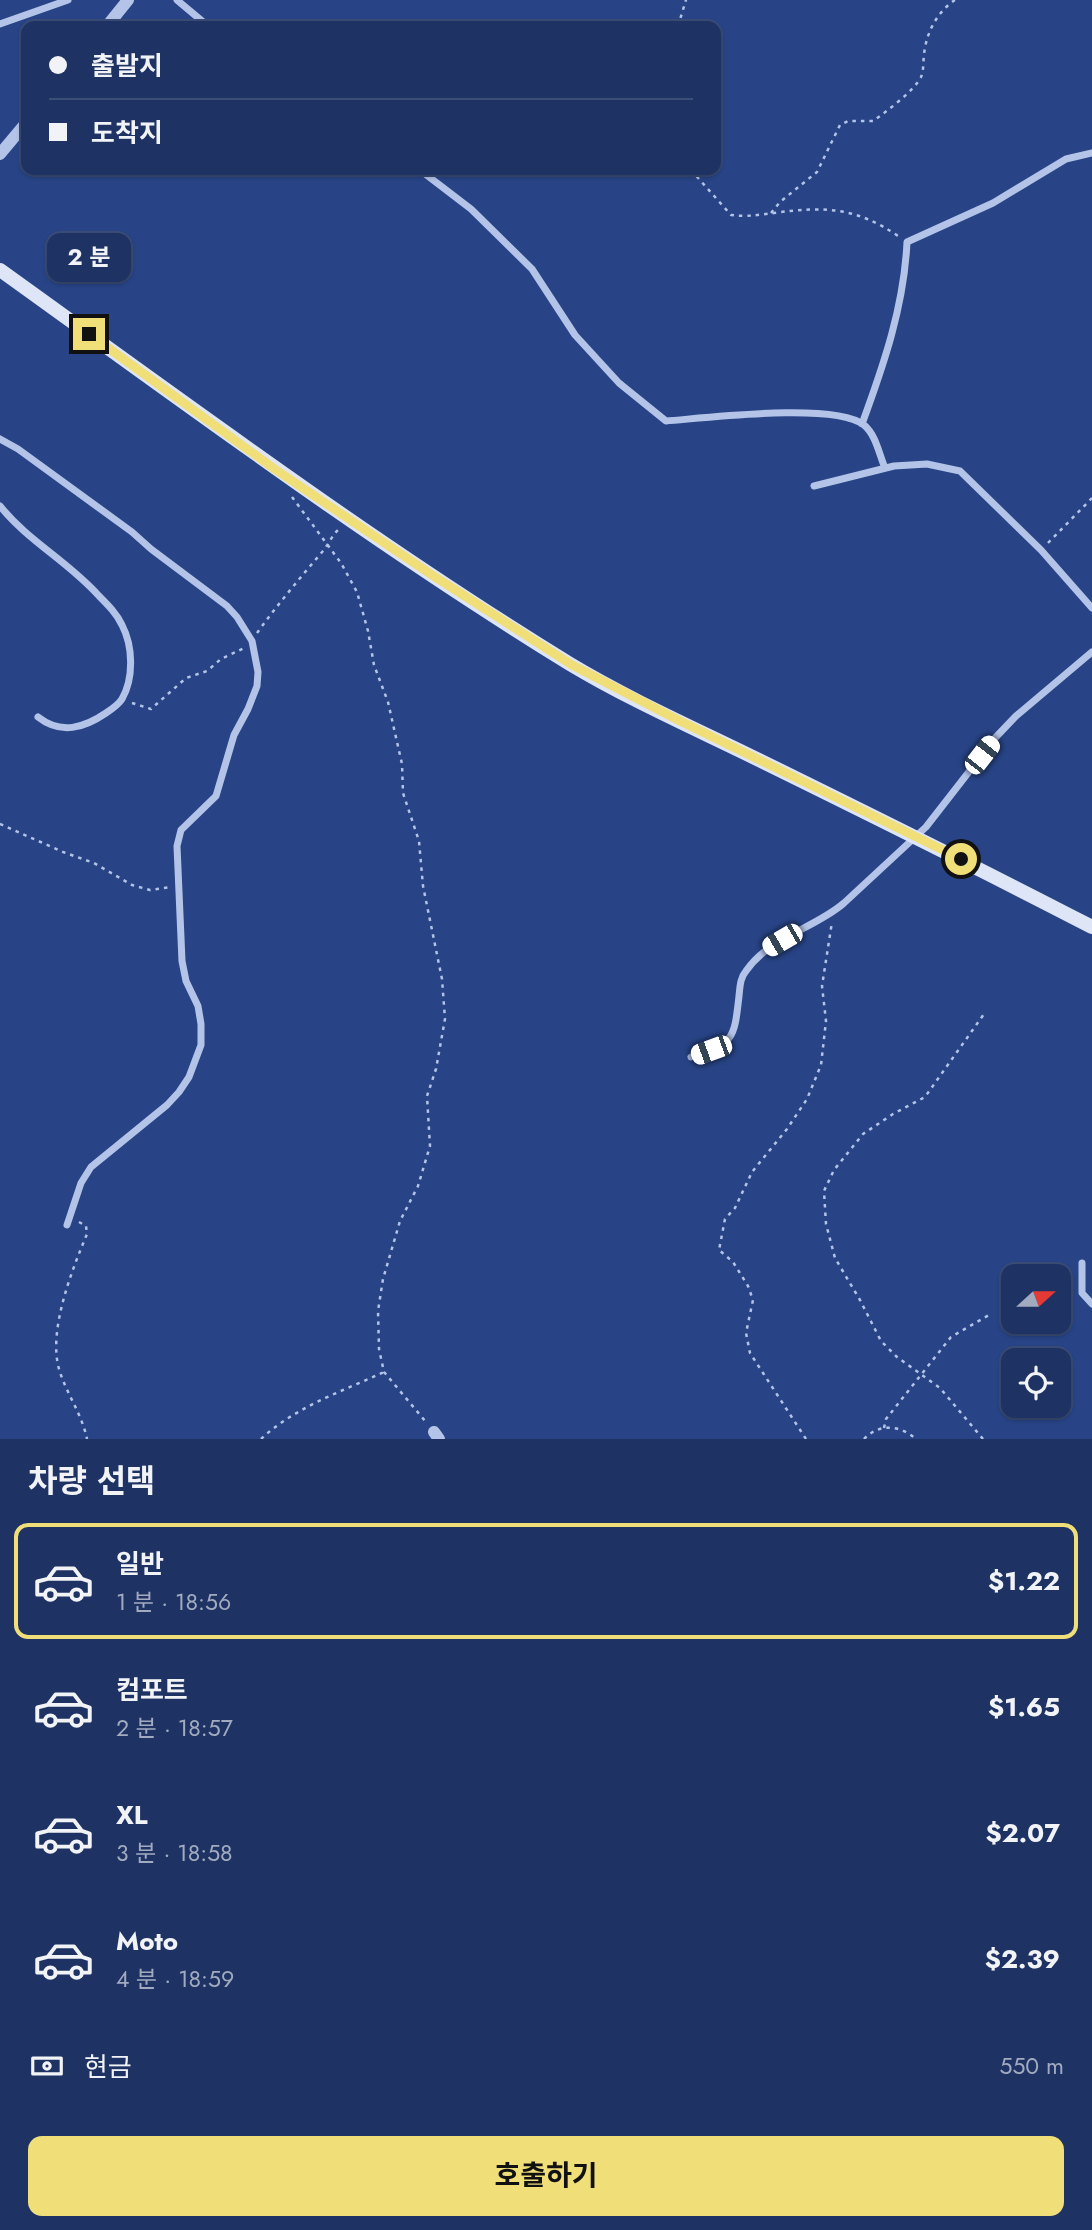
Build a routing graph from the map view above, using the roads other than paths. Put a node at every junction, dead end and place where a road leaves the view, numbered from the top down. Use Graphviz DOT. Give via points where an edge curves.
graph roads {
  1 [pos="68,0"];
  2 [pos="128,0"];
  3 [pos="177,0"];
  4 [pos="111,21"];
  5 [pos="202,21"];
  6 [pos="0,24"];
  7 [pos="21,129"];
  8 [pos="1092,153"];
  9 [pos="0,155"];
  10 [pos="427,175"];
  11 [pos="0,270"];
  12 [pos="862,424"];
  13 [pos="0,439"];
  14 [pos="885,468"];
  15 [pos="814,486"];
  16 [pos="0,506"];
  17 [pos="1092,608"];
  18 [pos="1092,652"];
  19 [pos="38,717"];
  20 [pos="917,836"];
  21 [pos="1092,927"];
  22 [pos="691,1057"];
  23 [pos="67,1225"];
  24 [pos="1082,1263"];
  25 [pos="1092,1304"];
  1 -- 6 [label="street"];
  2 -- 4 [label="street"];
  3 -- 5 [label="street"];
  7 -- 9 [label="street"];
  8 -- 12 [label="street" via="1066,159 993,203 906,242 896,320"];
  10 -- 12 [label="street" via="471,209 532,269 575,335 619,383 666,421 815,413"];
  11 -- 20 [label="main road" via="276,470 462,595 603,682"];
  12 -- 14 [label="street" via="872,435"];
  13 -- 23 [label="street" via="217,597 237,617 251,641 258,672 257,686 229,749 216,796 181,830 177,846 179,942 201,1024 196,1060 167,1105 90,1167"];
  14 -- 15 [label="street"];
  14 -- 17 [label="street" via="927,464 960,471 1041,550"];
  16 -- 19 [label="street" via="28,536 85,579 122,625 130,654 122,700 97,719 82,727 61,728"];
  18 -- 20 [label="street" via="1009,723"];
  20 -- 21 [label="main road"];
  20 -- 22 [label="street" via="834,912 757,958 740,983 731,1036"];
  24 -- 25 [label="street" via="1082,1293"];
}
